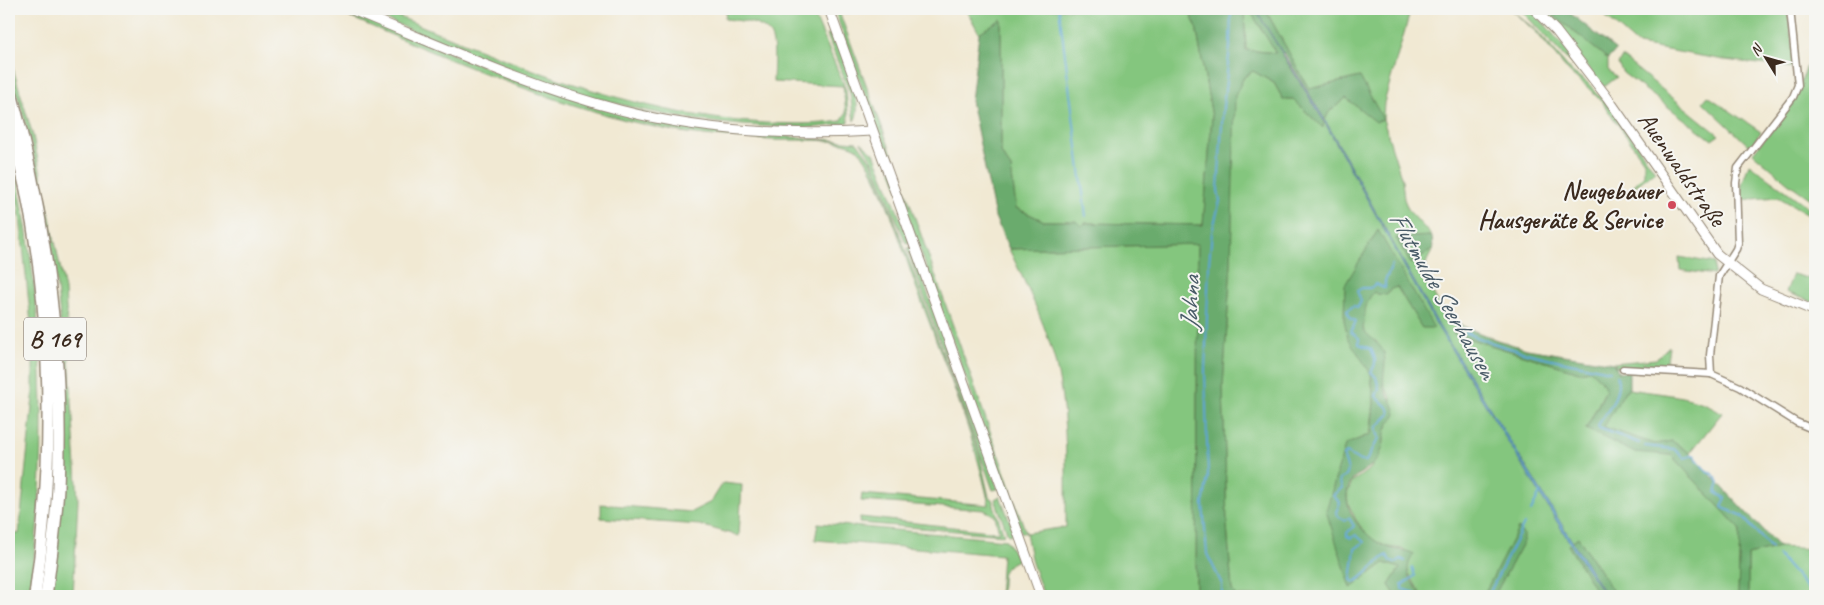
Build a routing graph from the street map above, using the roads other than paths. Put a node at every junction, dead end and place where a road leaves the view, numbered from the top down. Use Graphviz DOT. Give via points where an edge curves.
graph roads {
  1 [pos="350,9"];
  2 [pos="829,9"];
  3 [pos="1534,9"];
  4 [pos="1790,9"];
  5 [pos="9,85"];
  6 [pos="9,122"];
  7 [pos="872,131"];
  8 [pos="1726,262"];
  9 [pos="1815,311"];
  10 [pos="1623,369"];
  11 [pos="1711,374"];
  12 [pos="1815,430"];
  13 [pos="35,596"];
  14 [pos="46,596"];
  15 [pos="1041,596"];
  1 -- 7 [label="main road" via="513,75 622,111 722,128 824,133"];
  2 -- 7 [label="main road"];
  3 -- 8 [label="main road, Auenwaldstraße" via="1556,31 1607,97 1717,254"];
  4 -- 8 [label="street, Auenwaldstraße" via="1798,85 1793,97 1738,168 1738,243"];
  5 -- 14 [label="highway, B 169" via="35,189 47,259 55,337 58,489"];
  6 -- 13 [label="highway, B 169" via="30,213 45,330 47,484"];
  7 -- 15 [label="main road"];
  8 -- 9 [label="main road, Auenwaldstraße" via="1761,289"];
  8 -- 11 [label="street" via="1719,276 1710,355"];
  10 -- 11 [label="street"];
  11 -- 12 [label="street"];
}
